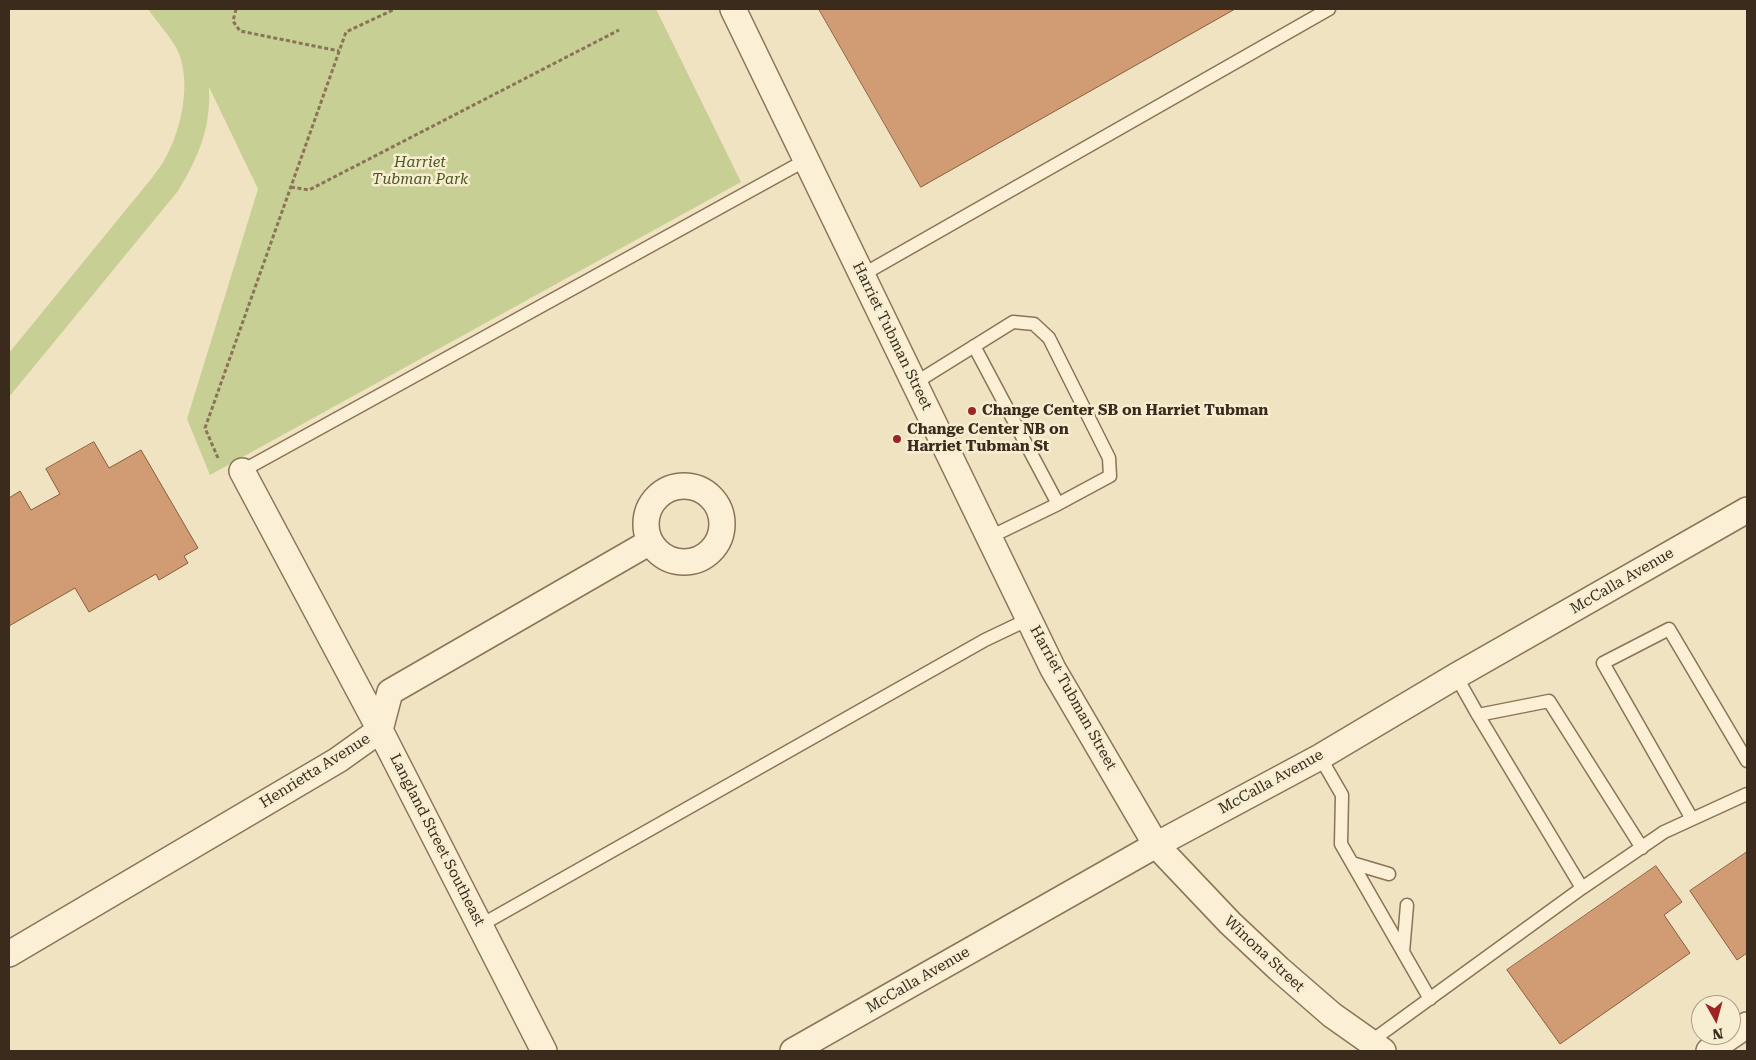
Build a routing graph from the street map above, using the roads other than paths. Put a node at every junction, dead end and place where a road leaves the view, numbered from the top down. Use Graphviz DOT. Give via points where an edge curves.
graph roads {
  1 [pos="733,9"];
  2 [pos="1329,9"];
  3 [pos="806,160"];
  4 [pos="862,275"];
  5 [pos="974,346"];
  6 [pos="915,383"];
  7 [pos="242,472"];
  8 [pos="1058,504"];
  9 [pos="1747,510"];
  10 [pos="990,536"];
  11 [pos="650,542"];
  12 [pos="1030,619"];
  13 [pos="1456,676"];
  14 [pos="1478,715"];
  15 [pos="380,730"];
  16 [pos="1320,756"];
  17 [pos="1747,761"];
  18 [pos="1747,794"];
  19 [pos="1692,819"];
  20 [pos="1156,845"];
  21 [pos="1642,848"];
  22 [pos="1352,863"];
  23 [pos="1389,874"];
  24 [pos="1582,888"];
  25 [pos="1407,905"];
  26 [pos="480,925"];
  27 [pos="1403,952"];
  28 [pos="9,954"];
  29 [pos="1430,999"];
  30 [pos="1747,1025"];
  31 [pos="1376,1047"];
  32 [pos="544,1051"];
  33 [pos="793,1051"];
  34 [pos="1709,1051"];
  1 -- 3 [label="street, Harriet Tubman Street"];
  2 -- 4 [label="lane"];
  3 -- 4 [label="street, Harriet Tubman Street"];
  3 -- 7 [label="lane"];
  4 -- 6 [label="street, Harriet Tubman Street"];
  5 -- 6 [label="lane"];
  5 -- 8 [label="lane"];
  5 -- 8 [label="lane" via="1013,322 1034,324 1049,338 1109,458 1110,476"];
  6 -- 10 [label="street, Harriet Tubman Street"];
  7 -- 15 [label="street, Langland Street Southeast"];
  8 -- 10 [label="lane"];
  9 -- 13 [label="street, McCalla Avenue"];
  10 -- 12 [label="street, Harriet Tubman Street"];
  11 -- 15 [label="street, Henrietta Avenue" via="390,692"];
  12 -- 20 [label="street, Harriet Tubman Street" via="1054,669"];
  12 -- 26 [label="lane" via="985,640"];
  13 -- 14 [label="lane"];
  13 -- 16 [label="street, McCalla Avenue"];
  14 -- 21 [label="lane" via="1549,701"];
  14 -- 24 [label="lane"];
  15 -- 26 [label="street, Langland Street Southeast"];
  15 -- 28 [label="street, Henrietta Avenue" via="338,760"];
  16 -- 20 [label="street, McCalla Avenue"];
  16 -- 22 [label="lane" via="1342,795 1341,844"];
  17 -- 19 [label="lane" via="1669,629 1603,663"];
  18 -- 19 [label="lane"];
  19 -- 21 [label="lane" via="1664,832"];
  20 -- 31 [label="street, Winona Street" via="1279,969 1332,1015"];
  20 -- 33 [label="street, McCalla Avenue"];
  21 -- 24 [label="lane"];
  22 -- 23 [label="lane"];
  22 -- 27 [label="lane"];
  24 -- 29 [label="lane"];
  25 -- 27 [label="lane"];
  26 -- 32 [label="street, Langland Street Southeast"];
  27 -- 29 [label="lane"];
  29 -- 31 [label="lane"];
  30 -- 34 [label="street"];
}
